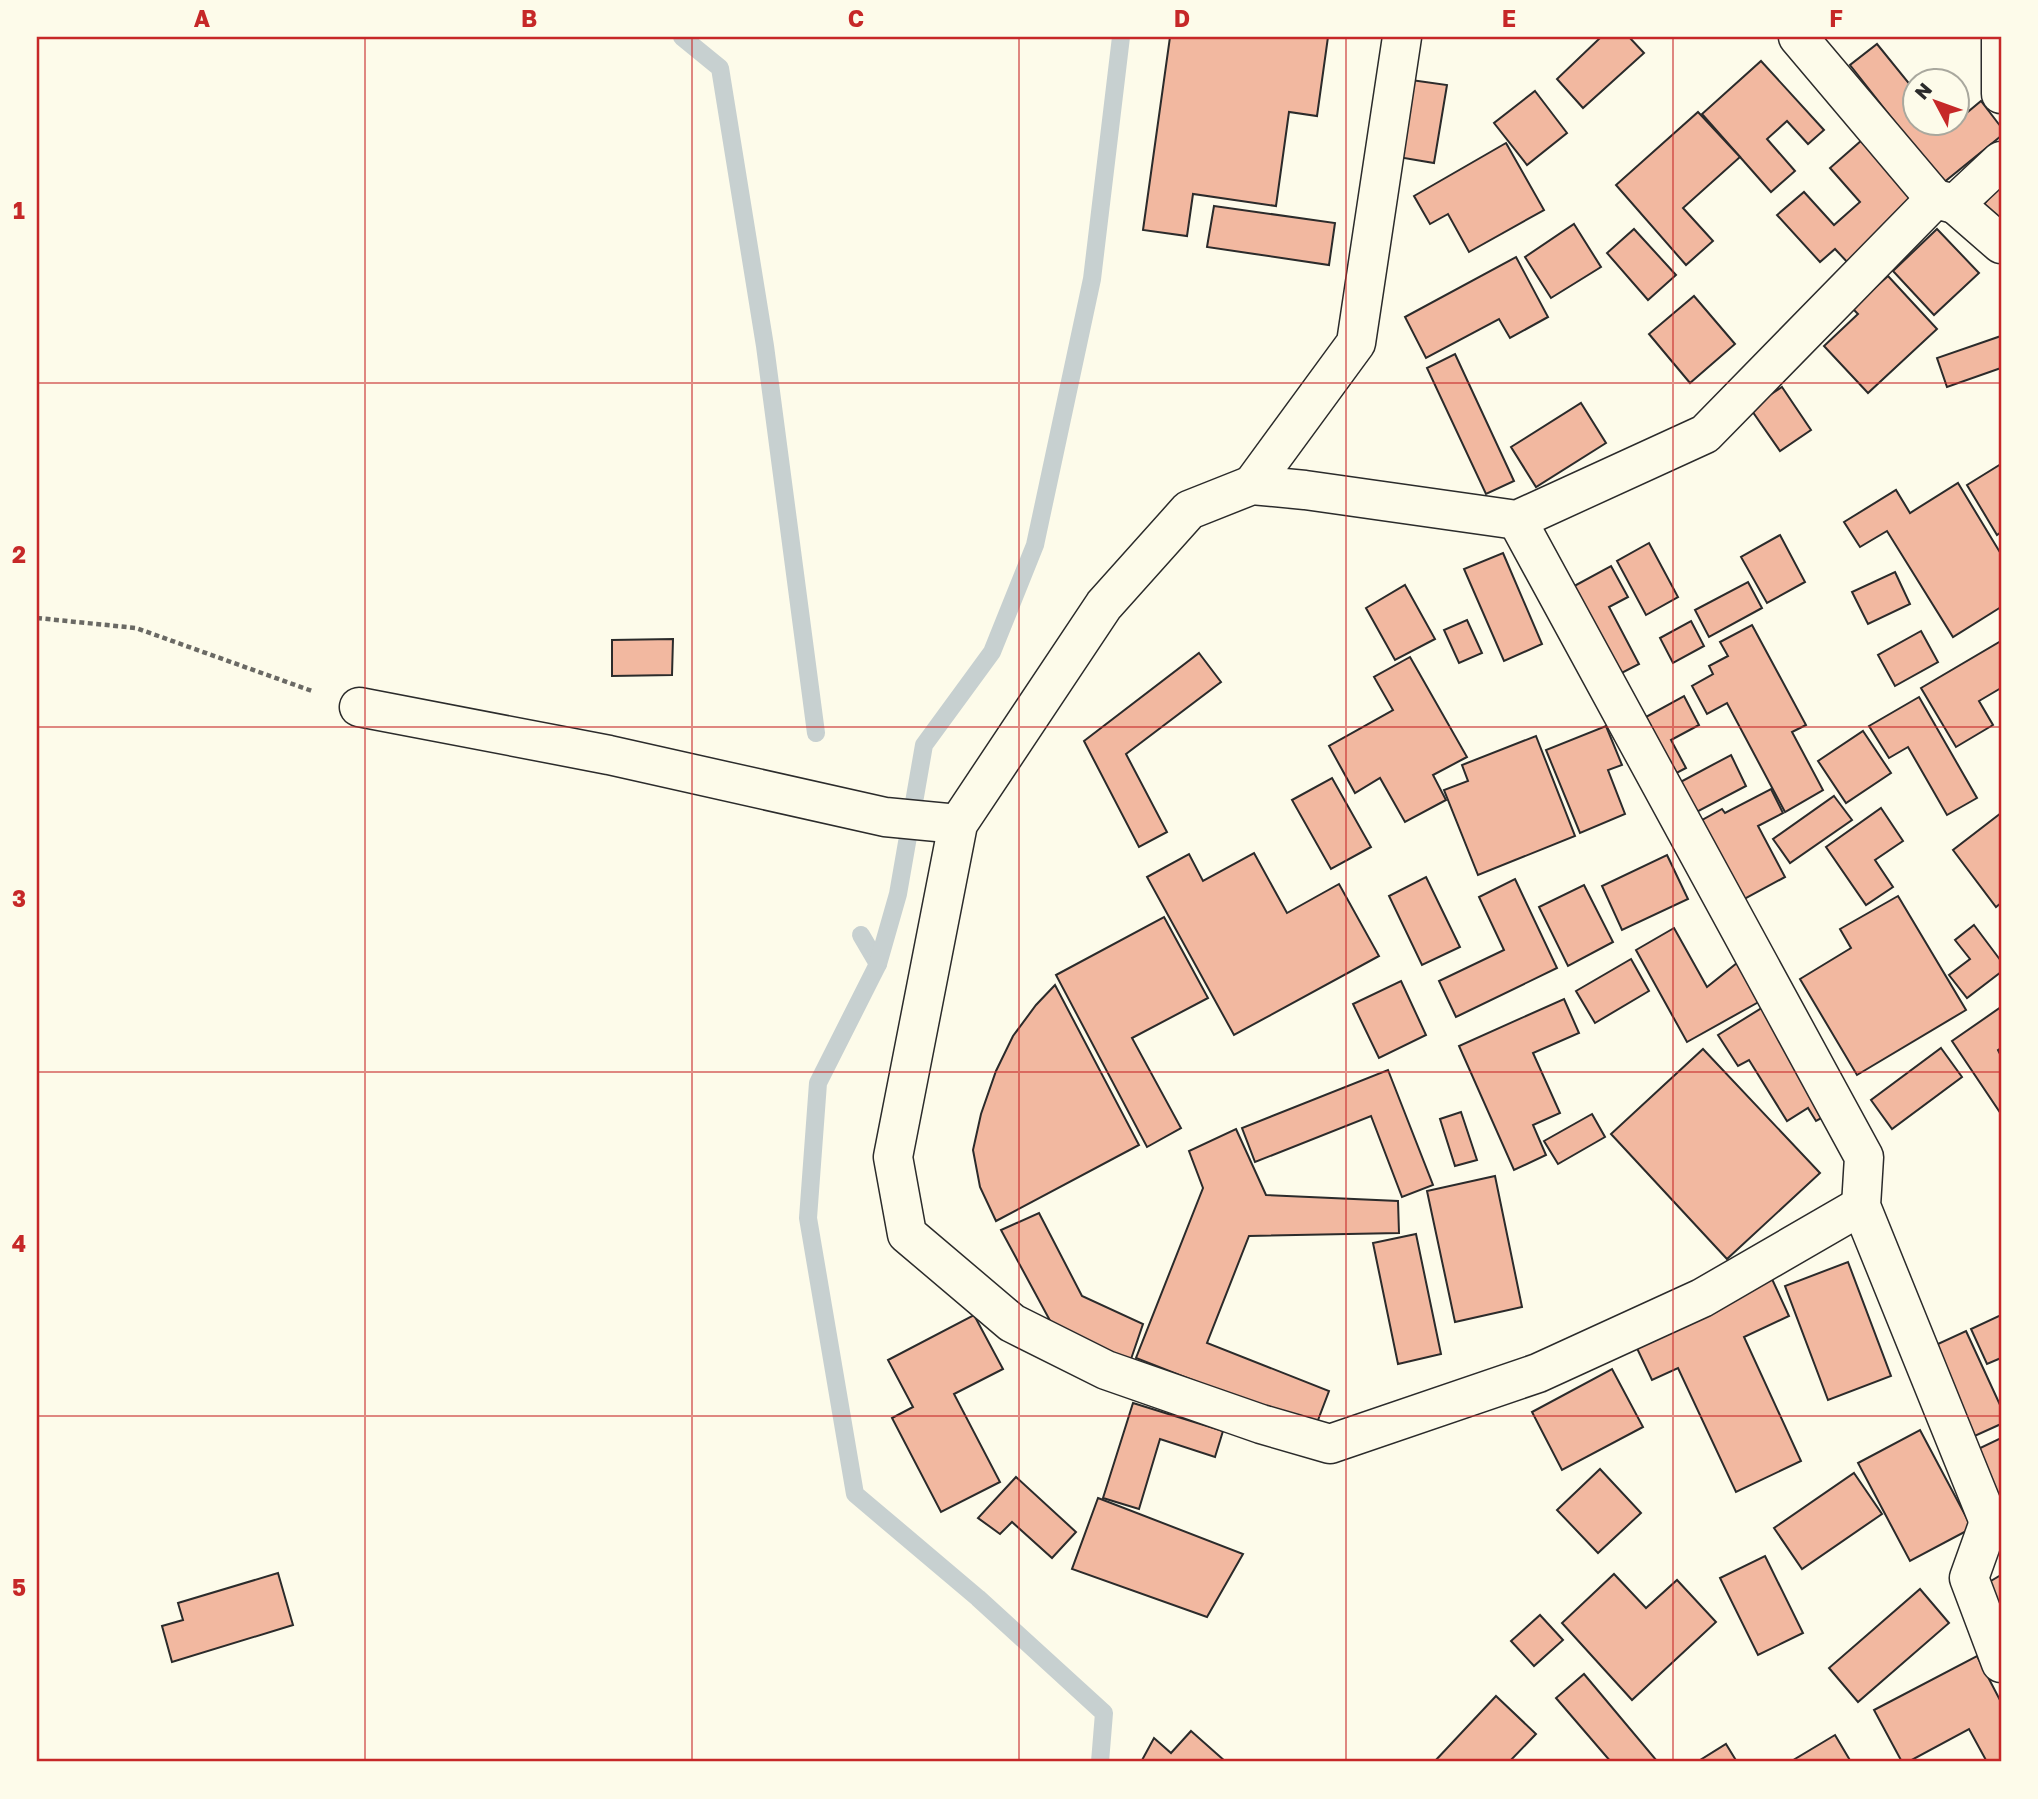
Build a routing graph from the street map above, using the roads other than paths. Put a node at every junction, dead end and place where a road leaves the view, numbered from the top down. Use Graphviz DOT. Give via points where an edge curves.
graph roads {
  1 [pos="1402,37"];
  2 [pos="1798,37"];
  3 [pos="2000,37"];
  4 [pos="2001,94"];
  5 [pos="2001,161"];
  6 [pos="1945,202"];
  7 [pos="2001,244"];
  8 [pos="1252,485"];
  9 [pos="1517,520"];
  10 [pos="359,707"];
  11 [pos="943,823"];
  12 [pos="1861,1206"];
  13 [pos="1995,1520"];
  14 [pos="2001,1662"];
  1 -- 8 [label="street" via="1356,343"];
  2 -- 6 [label="street"];
  3 -- 4 [label="street"];
  5 -- 6 [label="street"];
  6 -- 7 [label="street"];
  6 -- 9 [label="street" via="1705,434"];
  8 -- 9 [label="street"];
  8 -- 11 [label="street" via="1189,510 1104,604"];
  9 -- 12 [label="street" via="1864,1157"];
  10 -- 11 [label="street" via="609,755 885,817"];
  11 -- 12 [label="street" via="893,1157 907,1234 1012,1323 1106,1370 1330,1444 1538,1373 1702,1298"];
  12 -- 13 [label="street"];
  13 -- 14 [label="street" via="1969,1578"];
}
